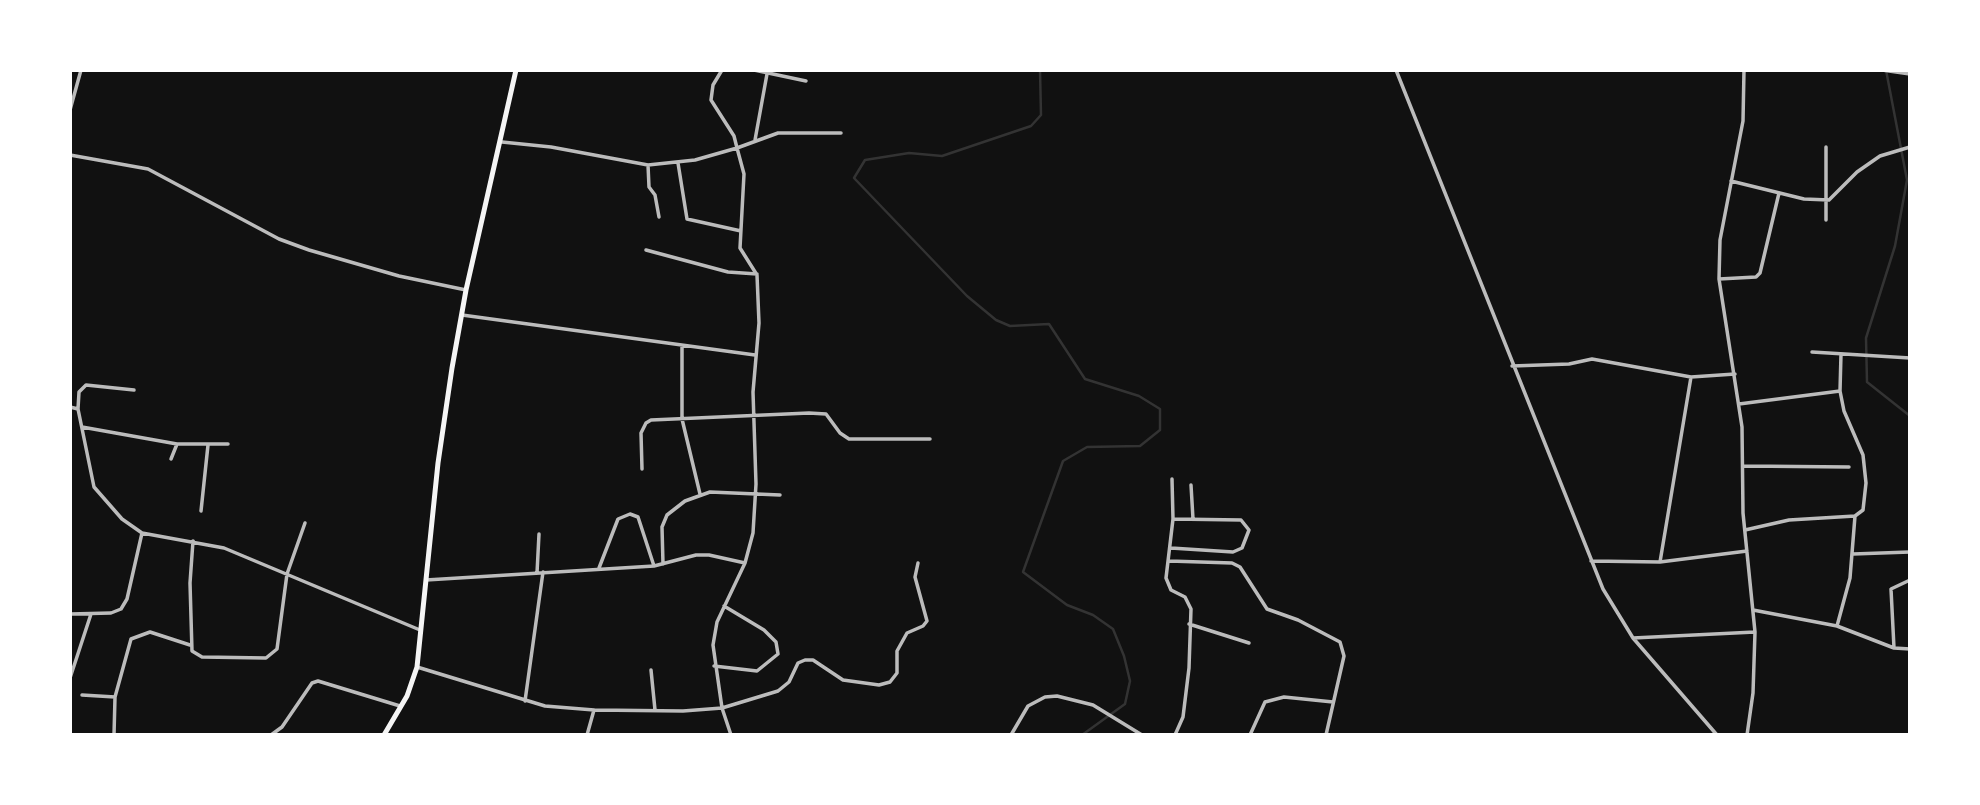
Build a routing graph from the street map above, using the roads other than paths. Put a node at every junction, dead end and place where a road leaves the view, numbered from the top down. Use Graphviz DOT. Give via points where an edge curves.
graph roads {
  1 [pos="81,70"];
  2 [pos="516,70"];
  3 [pos="722,70"];
  4 [pos="754,70"];
  5 [pos="1396,70"];
  6 [pos="1744,70"];
  7 [pos="1883,70"];
  8 [pos="767,74"];
  9 [pos="1910,74"];
  10 [pos="806,82"];
  11 [pos="70,110"];
  12 [pos="841,133"];
  13 [pos="755,140"];
  14 [pos="502,142"];
  15 [pos="1826,147"];
  16 [pos="1910,147"];
  17 [pos="737,148"];
  18 [pos="70,155"];
  19 [pos="678,163"];
  20 [pos="648,165"];
  21 [pos="1731,181"];
  22 [pos="1779,193"];
  23 [pos="1825,200"];
  24 [pos="659,217"];
  25 [pos="1826,220"];
  26 [pos="741,231"];
  27 [pos="646,250"];
  28 [pos="757,275"];
  29 [pos="1719,279"];
  30 [pos="466,290"];
  31 [pos="462,315"];
  32 [pos="682,346"];
  33 [pos="1812,352"];
  34 [pos="1841,354"];
  35 [pos="755,355"];
  36 [pos="1910,358"];
  37 [pos="1512,366"];
  38 [pos="1735,374"];
  39 [pos="1691,377"];
  40 [pos="134,390"];
  41 [pos="1840,391"];
  42 [pos="1739,404"];
  43 [pos="70,407"];
  44 [pos="78,408"];
  45 [pos="753,417"];
  46 [pos="682,419"];
  47 [pos="82,427"];
  48 [pos="930,439"];
  49 [pos="177,444"];
  50 [pos="208,444"];
  51 [pos="228,444"];
  52 [pos="170,459"];
  53 [pos="1744,466"];
  54 [pos="1849,467"];
  55 [pos="642,470"];
  56 [pos="1172,479"];
  57 [pos="1191,485"];
  58 [pos="755,493"];
  59 [pos="700,494"];
  60 [pos="780,495"];
  61 [pos="201,511"];
  62 [pos="1855,516"];
  63 [pos="1173,519"];
  64 [pos="1193,519"];
  65 [pos="305,523"];
  66 [pos="1745,530"];
  67 [pos="142,533"];
  68 [pos="539,534"];
  69 [pos="193,541"];
  70 [pos="1171,548"];
  71 [pos="1747,551"];
  72 [pos="1910,552"];
  73 [pos="1853,554"];
  74 [pos="1169,561"];
  75 [pos="1591,561"];
  76 [pos="1660,562"];
  77 [pos="745,563"];
  78 [pos="918,563"];
  79 [pos="663,564"];
  80 [pos="654,566"];
  81 [pos="599,568"];
  82 [pos="543,572"];
  83 [pos="537,573"];
  84 [pos="287,574"];
  85 [pos="426,580"];
  86 [pos="1910,580"];
  87 [pos="724,606"];
  88 [pos="1753,610"];
  89 [pos="70,614"];
  90 [pos="91,614"];
  91 [pos="1189,624"];
  92 [pos="1837,626"];
  93 [pos="422,631"];
  94 [pos="1755,632"];
  95 [pos="1633,638"];
  96 [pos="1249,643"];
  97 [pos="190,645"];
  98 [pos="1894,648"];
  99 [pos="1910,649"];
  100 [pos="714,666"];
  101 [pos="417,667"];
  102 [pos="651,670"];
  103 [pos="70,678"];
  104 [pos="82,695"];
  105 [pos="114,697"];
  106 [pos="525,701"];
  107 [pos="1333,702"];
  108 [pos="401,707"];
  109 [pos="722,708"];
  110 [pos="594,710"];
  111 [pos="655,711"];
  112 [pos="386,734"];
  113 [pos="114,735"];
  114 [pos="271,735"];
  115 [pos="587,735"];
  116 [pos="731,735"];
  117 [pos="1011,735"];
  118 [pos="1142,735"];
  119 [pos="1175,735"];
  120 [pos="1250,735"];
  121 [pos="1326,735"];
  122 [pos="1717,735"];
  123 [pos="1747,735"];
  1 -- 11 [label="street"];
  2 -- 14 [label="main road"];
  3 -- 17 [label="street" via="711,100"];
  4 -- 8 [label="street"];
  5 -- 37 [label="street"];
  6 -- 21 [label="street" via="1743,121"];
  7 -- 9 [label="street"];
  8 -- 10 [label="street"];
  8 -- 13 [label="street"];
  12 -- 13 [label="street" via="778,133"];
  13 -- 17 [label="street"];
  14 -- 20 [label="street"];
  14 -- 30 [label="main road"];
  15 -- 23 [label="street"];
  16 -- 23 [label="street" via="1893,150 1857,172"];
  17 -- 19 [label="street"];
  17 -- 26 [label="street" via="744,174"];
  18 -- 30 [label="street" via="148,169 279,239 309,250"];
  19 -- 20 [label="street"];
  19 -- 26 [label="street" via="687,219"];
  20 -- 24 [label="street" via="649,187"];
  21 -- 22 [label="street"];
  21 -- 29 [label="street" via="1720,240"];
  22 -- 23 [label="street"];
  22 -- 29 [label="street" via="1760,273"];
  23 -- 25 [label="street"];
  26 -- 28 [label="street" via="740,248"];
  27 -- 28 [label="street"];
  28 -- 35 [label="street"];
  29 -- 38 [label="street"];
  30 -- 31 [label="main road"];
  31 -- 32 [label="street"];
  31 -- 85 [label="main road" via="438,463"];
  32 -- 35 [label="street"];
  32 -- 46 [label="street"];
  33 -- 34 [label="street"];
  34 -- 36 [label="street"];
  34 -- 41 [label="street"];
  35 -- 45 [label="street"];
  37 -- 39 [label="street" via="1592,359"];
  37 -- 75 [label="street"];
  38 -- 39 [label="street"];
  38 -- 42 [label="street"];
  39 -- 76 [label="street"];
  40 -- 44 [label="street" via="86,385 79,392"];
  41 -- 42 [label="street"];
  41 -- 62 [label="street" via="1863,455 1863,510"];
  42 -- 53 [label="street"];
  43 -- 44 [label="street"];
  44 -- 47 [label="street"];
  45 -- 46 [label="street"];
  45 -- 48 [label="street" via="820,413 849,439"];
  45 -- 58 [label="street"];
  46 -- 55 [label="street" via="646,423 641,433"];
  46 -- 59 [label="street"];
  47 -- 49 [label="street"];
  47 -- 67 [label="street" via="94,487 122,519"];
  49 -- 50 [label="street"];
  49 -- 52 [label="street"];
  50 -- 51 [label="street"];
  50 -- 61 [label="street"];
  53 -- 54 [label="street"];
  53 -- 66 [label="street"];
  56 -- 63 [label="street"];
  57 -- 64 [label="street"];
  58 -- 59 [label="street"];
  58 -- 60 [label="street"];
  58 -- 77 [label="street" via="753,533"];
  59 -- 79 [label="street" via="667,515 661,536"];
  62 -- 66 [label="street" via="1789,520"];
  62 -- 73 [label="street"];
  63 -- 64 [label="street"];
  63 -- 70 [label="street"];
  64 -- 70 [label="street" via="1241,520 1249,530 1242,548 1233,552"];
  65 -- 84 [label="street"];
  66 -- 71 [label="street"];
  67 -- 69 [label="street"];
  67 -- 90 [label="street" via="121,609"];
  68 -- 83 [label="street"];
  69 -- 84 [label="street" via="224,548"];
  69 -- 97 [label="street"];
  70 -- 74 [label="street"];
  71 -- 76 [label="street"];
  71 -- 88 [label="street"];
  72 -- 73 [label="street"];
  73 -- 92 [label="street"];
  74 -- 91 [label="street" via="1167,585 1189,602"];
  74 -- 107 [label="street" via="1232,563 1240,567 1267,609 1340,642 1344,656"];
  75 -- 76 [label="street"];
  75 -- 95 [label="street"];
  77 -- 79 [label="street" via="709,555"];
  77 -- 87 [label="street"];
  78 -- 109 [label="street" via="915,577 927,621 900,642 897,673 890,682 858,684 830,674 813,660 804,660 778,691"];
  79 -- 80 [label="street"];
  80 -- 81 [label="street"];
  80 -- 81 [label="street" via="638,517 630,514 618,519"];
  81 -- 82 [label="street"];
  82 -- 83 [label="street"];
  82 -- 106 [label="street"];
  83 -- 85 [label="street"];
  84 -- 93 [label="street"];
  84 -- 97 [label="street" via="280,637 271,656 202,657"];
  85 -- 93 [label="main road"];
  86 -- 98 [label="street" via="1892,589"];
  87 -- 100 [label="street" via="713,645"];
  87 -- 100 [label="street" via="764,630 776,642 778,654 757,671"];
  88 -- 92 [label="street"];
  88 -- 94 [label="street"];
  89 -- 90 [label="street"];
  90 -- 103 [label="street"];
  91 -- 96 [label="street"];
  91 -- 119 [label="street" via="1183,717"];
  92 -- 98 [label="street"];
  93 -- 101 [label="main road"];
  94 -- 95 [label="street"];
  94 -- 123 [label="street" via="1754,694"];
  95 -- 122 [label="street"];
  97 -- 105 [label="street" via="150,632 136,635 128,646"];
  98 -- 99 [label="street"];
  100 -- 109 [label="street"];
  101 -- 106 [label="street"];
  101 -- 108 [label="main road"];
  102 -- 111 [label="street"];
  104 -- 105 [label="street"];
  105 -- 113 [label="street"];
  106 -- 110 [label="street"];
  107 -- 120 [label="street" via="1284,697 1265,702"];
  107 -- 121 [label="street"];
  108 -- 112 [label="main road"];
  108 -- 114 [label="street" via="317,681"];
  109 -- 111 [label="street"];
  109 -- 116 [label="street"];
  110 -- 111 [label="street"];
  110 -- 115 [label="street"];
  117 -- 118 [label="street" via="1028,706 1045,697 1072,698 1104,710"];
}
